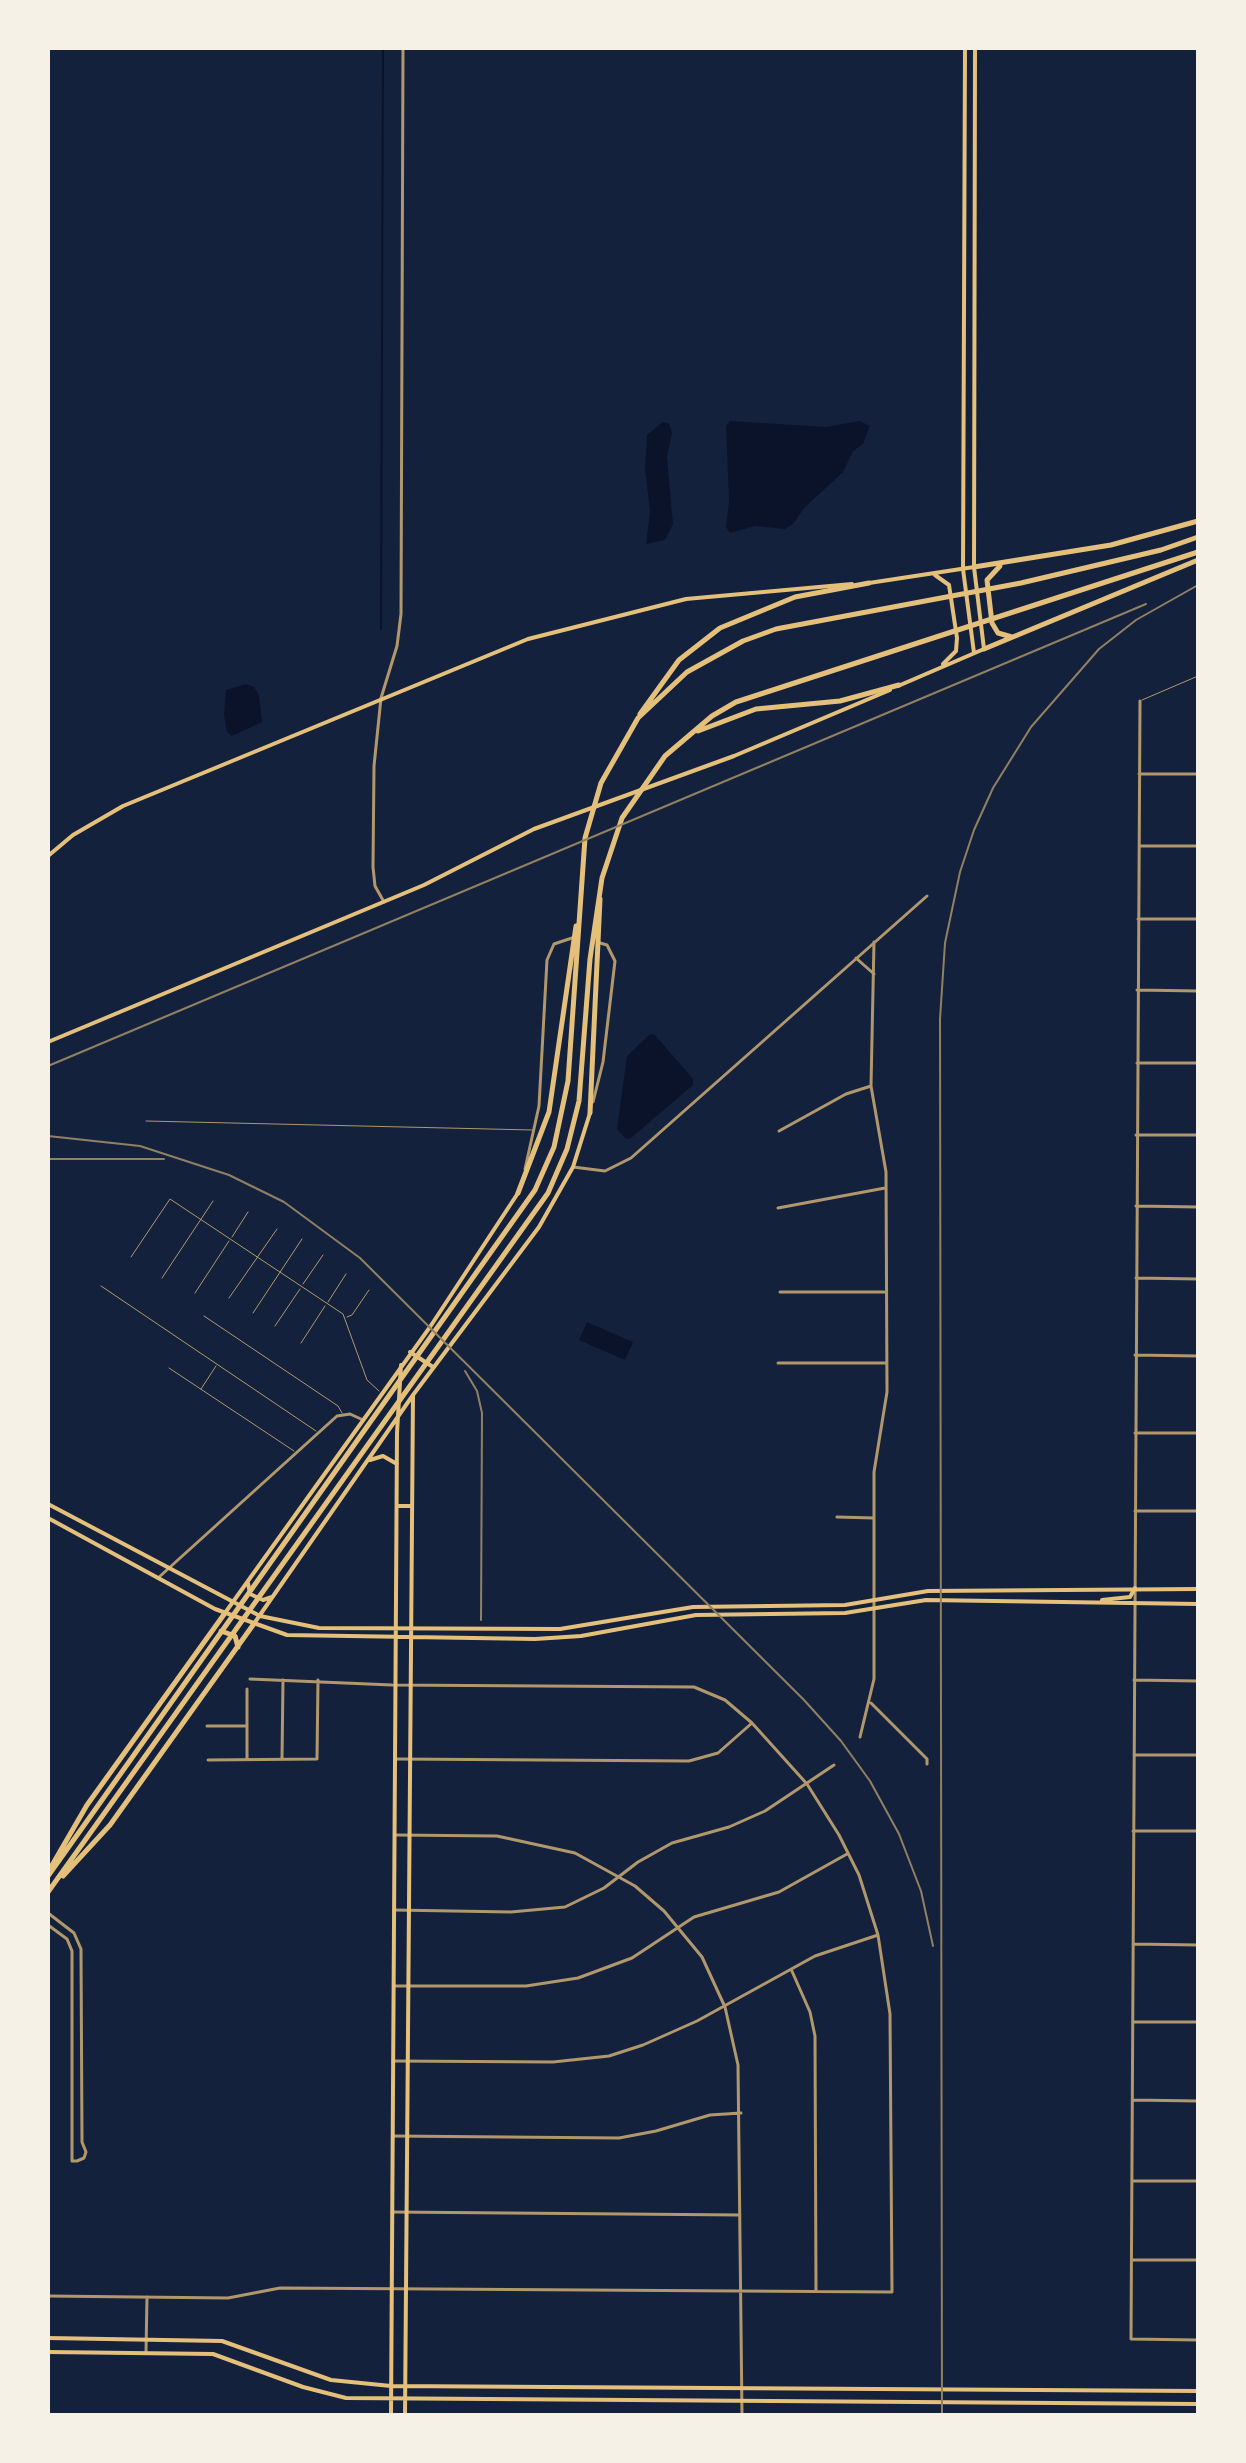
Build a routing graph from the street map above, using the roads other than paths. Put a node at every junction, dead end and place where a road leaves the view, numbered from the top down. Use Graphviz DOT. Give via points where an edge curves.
graph roads {
  1 [pos="403,48"];
  2 [pos="965,48"];
  3 [pos="975,48"];
  4 [pos="975,73"];
  5 [pos="965,75"];
  6 [pos="975,148"];
  7 [pos="966,149"];
  8 [pos="965,224"];
  9 [pos="975,224"];
  10 [pos="965,300"];
  11 [pos="975,300"];
  12 [pos="965,386"];
  13 [pos="974,386"];
  14 [pos="964,475"];
  15 [pos="974,475"];
  16 [pos="1198,521"];
  17 [pos="1198,537"];
  18 [pos="1198,552"];
  19 [pos="1198,560"];
  20 [pos="1005,564"];
  21 [pos="974,567"];
  22 [pos="963,569"];
  23 [pos="923,575"];
  24 [pos="869,583"];
  25 [pos="1013,637"];
  26 [pos="984,649"];
  27 [pos="974,653"];
  28 [pos="939,668"];
  29 [pos="1198,676"];
  30 [pos="899,685"];
  31 [pos="381,698"];
  32 [pos="1140,701"];
  33 [pos="638,718"];
  34 [pos="686,737"];
  35 [pos="1139,774"];
  36 [pos="1198,774"];
  37 [pos="1139,846"];
  38 [pos="1198,846"];
  39 [pos="48,856"];
  40 [pos="602,878"];
  41 [pos="927,896"];
  42 [pos="384,902"];
  43 [pos="1138,919"];
  44 [pos="1198,919"];
  45 [pos="874,942"];
  46 [pos="574,958"];
  47 [pos="856,958"];
  48 [pos="874,974"];
  49 [pos="1137,990"];
  50 [pos="1198,991"];
  51 [pos="48,1042"];
  52 [pos="1137,1063"];
  53 [pos="1198,1063"];
  54 [pos="871,1086"];
  55 [pos="590,1113"];
  56 [pos="146,1121"];
  57 [pos="535,1130"];
  58 [pos="779,1131"];
  59 [pos="1136,1135"];
  60 [pos="1198,1135"];
  61 [pos="573,1167"];
  62 [pos="886,1188"];
  63 [pos="518,1193"];
  64 [pos="213,1201"];
  65 [pos="1136,1206"];
  66 [pos="1198,1207"];
  67 [pos="778,1208"];
  68 [pos="248,1212"];
  69 [pos="201,1219"];
  70 [pos="277,1229"];
  71 [pos="231,1239"];
  72 [pos="302,1239"];
  73 [pos="323,1255"];
  74 [pos="258,1256"];
  75 [pos="131,1257"];
  76 [pos="281,1272"];
  77 [pos="346,1274"];
  78 [pos="162,1278"];
  79 [pos="1136,1278"];
  80 [pos="1198,1279"];
  81 [pos="101,1286"];
  82 [pos="302,1286"];
  83 [pos="369,1290"];
  84 [pos="780,1292"];
  85 [pos="886,1292"];
  86 [pos="195,1293"];
  87 [pos="229,1298"];
  88 [pos="327,1304"];
  89 [pos="253,1313"];
  90 [pos="204,1316"];
  91 [pos="344,1318"];
  92 [pos="275,1326"];
  93 [pos="301,1343"];
  94 [pos="410,1352"];
  95 [pos="1135,1355"];
  96 [pos="1198,1356"];
  97 [pos="778,1363"];
  98 [pos="886,1363"];
  99 [pos="217,1364"];
  100 [pos="401,1365"];
  101 [pos="433,1367"];
  102 [pos="169,1368"];
  103 [pos="200,1389"];
  104 [pos="381,1393"];
  105 [pos="413,1395"];
  106 [pos="342,1413"];
  107 [pos="361,1419"];
  108 [pos="397,1419"];
  109 [pos="318,1432"];
  110 [pos="1135,1433"];
  111 [pos="1198,1433"];
  112 [pos="295,1452"];
  113 [pos="368,1461"];
  114 [pos="397,1464"];
  115 [pos="48,1504"];
  116 [pos="397,1506"];
  117 [pos="412,1506"];
  118 [pos="1135,1511"];
  119 [pos="1198,1511"];
  120 [pos="837,1517"];
  121 [pos="48,1518"];
  122 [pos="874,1518"];
  123 [pos="97,1530"];
  124 [pos="91,1541"];
  125 [pos="166,1569"];
  126 [pos="158,1578"];
  127 [pos="248,1580"];
  128 [pos="1135,1588"];
  129 [pos="1198,1589"];
  130 [pos="1046,1592"];
  131 [pos="275,1595"];
  132 [pos="875,1600"];
  133 [pos="1047,1601"];
  134 [pos="1093,1602"];
  135 [pos="232,1603"];
  136 [pos="1134,1603"];
  137 [pos="1198,1604"];
  138 [pos="789,1605"];
  139 [pos="834,1605"];
  140 [pos="696,1606"];
  141 [pos="875,1609"];
  142 [pos="225,1613"];
  143 [pos="834,1613"];
  144 [pos="789,1614"];
  145 [pos="696,1615"];
  146 [pos="260,1616"];
  147 [pos="253,1625"];
  148 [pos="319,1628"];
  149 [pos="397,1628"];
  150 [pos="411,1628"];
  151 [pos="536,1630"];
  152 [pos="212,1632"];
  153 [pos="319,1637"];
  154 [pos="396,1638"];
  155 [pos="411,1638"];
  156 [pos="535,1639"];
  157 [pos="238,1648"];
  158 [pos="250,1679"];
  159 [pos="283,1680"];
  160 [pos="318,1680"];
  161 [pos="1134,1680"];
  162 [pos="1198,1681"];
  163 [pos="396,1685"];
  164 [pos="411,1685"];
  165 [pos="247,1689"];
  166 [pos="871,1703"];
  167 [pos="752,1723"];
  168 [pos="207,1726"];
  169 [pos="247,1726"];
  170 [pos="860,1737"];
  171 [pos="1134,1755"];
  172 [pos="1198,1755"];
  173 [pos="247,1759"];
  174 [pos="282,1759"];
  175 [pos="396,1759"];
  176 [pos="208,1760"];
  177 [pos="410,1760"];
  178 [pos="927,1764"];
  179 [pos="834,1765"];
  180 [pos="807,1784"];
  181 [pos="1133,1831"];
  182 [pos="1198,1831"];
  183 [pos="395,1835"];
  184 [pos="410,1835"];
  185 [pos="849,1853"];
  186 [pos="48,1874"];
  187 [pos="619,1876"];
  188 [pos="48,1892"];
  189 [pos="394,1910"];
  190 [pos="409,1910"];
  191 [pos="48,1913"];
  192 [pos="48,1925"];
  193 [pos="678,1927"];
  194 [pos="878,1935"];
  195 [pos="1133,1944"];
  196 [pos="1198,1945"];
  197 [pos="72,1966"];
  198 [pos="81,1966"];
  199 [pos="791,1969"];
  200 [pos="394,1986"];
  201 [pos="408,1986"];
  202 [pos="725,2007"];
  203 [pos="1134,2022"];
  204 [pos="1198,2022"];
  205 [pos="72,2053"];
  206 [pos="81,2053"];
  207 [pos="393,2061"];
  208 [pos="408,2061"];
  209 [pos="1133,2100"];
  210 [pos="1198,2101"];
  211 [pos="741,2113"];
  212 [pos="72,2128"];
  213 [pos="82,2128"];
  214 [pos="393,2136"];
  215 [pos="407,2136"];
  216 [pos="1133,2181"];
  217 [pos="1198,2181"];
  218 [pos="392,2212"];
  219 [pos="407,2212"];
  220 [pos="741,2215"];
  221 [pos="1132,2260"];
  222 [pos="1198,2260"];
  223 [pos="392,2288"];
  224 [pos="406,2288"];
  225 [pos="741,2291"];
  226 [pos="816,2291"];
  227 [pos="48,2296"];
  228 [pos="147,2297"];
  229 [pos="48,2338"];
  230 [pos="146,2338"];
  231 [pos="1198,2340"];
  232 [pos="48,2352"];
  233 [pos="146,2352"];
  234 [pos="299,2370"];
  235 [pos="292,2382"];
  236 [pos="391,2386"];
  237 [pos="406,2386"];
  238 [pos="474,2388"];
  239 [pos="593,2389"];
  240 [pos="665,2389"];
  241 [pos="742,2390"];
  242 [pos="818,2390"];
  243 [pos="1099,2390"];
  244 [pos="1198,2391"];
  245 [pos="593,2398"];
  246 [pos="391,2399"];
  247 [pos="405,2399"];
  248 [pos="665,2399"];
  249 [pos="742,2399"];
  250 [pos="473,2400"];
  251 [pos="818,2400"];
  252 [pos="1099,2403"];
  253 [pos="1198,2404"];
  254 [pos="391,2415"];
  255 [pos="405,2415"];
  256 [pos="742,2415"];
  1 -- 31 [label="street" via="401,614"];
  2 -- 5 [label="main road"];
  3 -- 4 [label="main road"];
  4 -- 5 [label="main road"];
  4 -- 6 [label="main road"];
  5 -- 7 [label="main road"];
  6 -- 7 [label="main road"];
  6 -- 9 [label="main road"];
  7 -- 8 [label="main road"];
  8 -- 9 [label="main road"];
  8 -- 10 [label="main road"];
  9 -- 11 [label="main road"];
  10 -- 11 [label="main road"];
  10 -- 12 [label="main road"];
  11 -- 13 [label="main road"];
  12 -- 13 [label="main road"];
  12 -- 14 [label="main road"];
  13 -- 15 [label="main road"];
  14 -- 15 [label="main road"];
  14 -- 22 [label="main road"];
  15 -- 21 [label="main road"];
  16 -- 20 [label="highway" via="1111,545"];
  17 -- 33 [label="highway" via="1021,583 776,629 687,672"];
  18 -- 34 [label="highway" via="736,702"];
  19 -- 25 [label="highway"];
  20 -- 21 [label="highway"];
  20 -- 25 [label="highway" via="990,574 987,591 994,629"];
  21 -- 22 [label="main road"];
  21 -- 26 [label="main road"];
  22 -- 23 [label="main road"];
  22 -- 27 [label="main road"];
  23 -- 24 [label="main road"];
  23 -- 28 [label="main road" via="941,577 949,585 957,648"];
  24 -- 31 [label="main road" via="686,599 528,639"];
  24 -- 33 [label="highway" via="795,597 720,628 679,660"];
  25 -- 26 [label="highway"];
  26 -- 27 [label="main road"];
  27 -- 28 [label="main road"];
  28 -- 30 [label="main road"];
  29 -- 32 [label="lane"];
  30 -- 34 [label="highway" via="840,701 756,709"];
  30 -- 42 [label="main road" via="734,756 534,829"];
  31 -- 39 [label="main road" via="123,806"];
  31 -- 42 [label="street" via="373,867"];
  32 -- 35 [label="street"];
  33 -- 46 [label="highway" via="593,803"];
  34 -- 40 [label="highway" via="652,771 631,803"];
  35 -- 36 [label="street"];
  35 -- 37 [label="street"];
  37 -- 38 [label="street"];
  37 -- 43 [label="street"];
  40 -- 55 [label="highway"];
  40 -- 188 [label="highway" via="590,959 582,1084 567,1149 548,1193"];
  41 -- 45 [label="street"];
  42 -- 51 [label="main road"];
  43 -- 44 [label="street"];
  43 -- 49 [label="street"];
  45 -- 47 [label="street"];
  45 -- 48 [label="street"];
  46 -- 63 [label="highway" via="549,1112"];
  46 -- 186 [label="highway" via="568,1081 554,1147 522,1212"];
  47 -- 48 [label="street"];
  47 -- 61 [label="street" via="631,1158 605,1171"];
  48 -- 54 [label="street"];
  49 -- 50 [label="street"];
  49 -- 52 [label="street"];
  52 -- 53 [label="street"];
  52 -- 59 [label="street"];
  54 -- 58 [label="street"];
  54 -- 62 [label="street"];
  55 -- 57 [label="street" via="603,1062 615,961 607,945 561,939 547,960"];
  55 -- 61 [label="main road"];
  56 -- 57 [label="lane"];
  57 -- 63 [label="street"];
  59 -- 60 [label="street"];
  59 -- 65 [label="street"];
  61 -- 101 [label="main road" via="539,1227"];
  62 -- 67 [label="street"];
  62 -- 85 [label="street"];
  63 -- 94 [label="main road"];
  64 -- 69 [label="lane"];
  65 -- 66 [label="street"];
  65 -- 79 [label="street"];
  68 -- 71 [label="lane"];
  69 -- 71 [label="lane"];
  69 -- 75 [label="lane" via="170,1199"];
  69 -- 78 [label="lane"];
  70 -- 74 [label="lane"];
  71 -- 74 [label="lane"];
  71 -- 86 [label="lane"];
  72 -- 76 [label="lane"];
  73 -- 82 [label="lane"];
  74 -- 76 [label="lane"];
  74 -- 87 [label="lane"];
  76 -- 82 [label="lane"];
  76 -- 89 [label="lane"];
  77 -- 88 [label="lane"];
  79 -- 80 [label="street"];
  79 -- 95 [label="street"];
  81 -- 99 [label="lane"];
  82 -- 88 [label="lane"];
  82 -- 92 [label="lane"];
  83 -- 91 [label="lane"];
  84 -- 85 [label="street"];
  85 -- 98 [label="street"];
  88 -- 91 [label="lane"];
  88 -- 93 [label="lane"];
  90 -- 106 [label="lane"];
  91 -- 104 [label="lane" via="367,1380"];
  94 -- 100 [label="main road"];
  94 -- 101 [label="main road"];
  95 -- 96 [label="street"];
  95 -- 110 [label="street"];
  97 -- 98 [label="street"];
  98 -- 122 [label="street"];
  99 -- 103 [label="lane"];
  99 -- 109 [label="lane"];
  100 -- 104 [label="main road"];
  100 -- 108 [label="main road"];
  101 -- 105 [label="main road"];
  102 -- 103 [label="lane"];
  103 -- 112 [label="lane"];
  104 -- 107 [label="main road"];
  105 -- 108 [label="main road"];
  105 -- 117 [label="main road"];
  106 -- 107 [label="street"];
  106 -- 109 [label="street"];
  107 -- 127 [label="main road"];
  108 -- 113 [label="main road"];
  108 -- 114 [label="main road"];
  109 -- 112 [label="street"];
  110 -- 111 [label="street"];
  110 -- 118 [label="street"];
  112 -- 125 [label="street"];
  113 -- 114 [label="main road" via="383,1456"];
  113 -- 131 [label="main road"];
  114 -- 116 [label="main road"];
  115 -- 123 [label="main road"];
  116 -- 117 [label="main road"];
  116 -- 149 [label="main road"];
  117 -- 150 [label="main road"];
  118 -- 119 [label="street"];
  118 -- 128 [label="street"];
  120 -- 122 [label="street"];
  121 -- 124 [label="main road"];
  122 -- 132 [label="street"];
  123 -- 124 [label="main road"];
  123 -- 125 [label="main road"];
  124 -- 126 [label="main road"];
  125 -- 126 [label="street"];
  125 -- 135 [label="main road"];
  126 -- 142 [label="main road"];
  127 -- 131 [label="main road" via="250,1594 263,1600"];
  127 -- 135 [label="main road"];
  128 -- 129 [label="main road"];
  128 -- 130 [label="main road"];
  128 -- 134 [label="main road" via="1130,1597"];
  128 -- 136 [label="street"];
  130 -- 132 [label="main road" via="928,1591"];
  130 -- 133 [label="main road"];
  131 -- 146 [label="main road"];
  132 -- 139 [label="main road"];
  132 -- 141 [label="street"];
  133 -- 134 [label="main road"];
  133 -- 141 [label="main road" via="926,1600"];
  134 -- 136 [label="main road"];
  135 -- 142 [label="main road"];
  135 -- 146 [label="main road"];
  136 -- 137 [label="main road"];
  136 -- 161 [label="street"];
  138 -- 139 [label="main road"];
  138 -- 140 [label="main road"];
  138 -- 144 [label="main road"];
  139 -- 143 [label="main road"];
  140 -- 145 [label="main road"];
  140 -- 151 [label="main road"];
  141 -- 143 [label="main road"];
  141 -- 166 [label="street"];
  142 -- 147 [label="main road"];
  142 -- 152 [label="highway"];
  143 -- 144 [label="main road"];
  144 -- 145 [label="main road"];
  145 -- 156 [label="main road"];
  146 -- 147 [label="main road"];
  146 -- 148 [label="main road"];
  147 -- 153 [label="main road"];
  147 -- 157 [label="highway"];
  148 -- 149 [label="main road"];
  148 -- 153 [label="main road"];
  149 -- 150 [label="main road"];
  149 -- 154 [label="main road"];
  150 -- 151 [label="main road"];
  150 -- 155 [label="main road"];
  151 -- 156 [label="main road"];
  152 -- 157 [label="highway" via="235,1636"];
  152 -- 186 [label="highway" via="87,1805"];
  153 -- 154 [label="main road"];
  154 -- 155 [label="main road"];
  154 -- 163 [label="main road"];
  155 -- 156 [label="main road"];
  155 -- 164 [label="main road"];
  157 -- 188 [label="highway" via="110,1825"];
  158 -- 159 [label="street"];
  159 -- 160 [label="street"];
  159 -- 174 [label="street"];
  160 -- 163 [label="street"];
  160 -- 174 [label="street" via="317,1759"];
  161 -- 162 [label="street"];
  161 -- 171 [label="street"];
  163 -- 164 [label="street"];
  163 -- 175 [label="main road"];
  164 -- 167 [label="street" via="694,1687 725,1700"];
  164 -- 177 [label="main road"];
  165 -- 169 [label="street"];
  166 -- 170 [label="street"];
  166 -- 178 [label="street"];
  167 -- 177 [label="street" via="718,1753 689,1761"];
  167 -- 180 [label="street"];
  168 -- 169 [label="street"];
  169 -- 173 [label="street"];
  171 -- 172 [label="street"];
  171 -- 181 [label="street"];
  173 -- 174 [label="street"];
  173 -- 176 [label="street"];
  175 -- 177 [label="street"];
  175 -- 183 [label="main road"];
  177 -- 184 [label="main road"];
  179 -- 180 [label="street"];
  180 -- 185 [label="street"];
  180 -- 187 [label="street" via="741,1823 672,1843"];
  181 -- 182 [label="street"];
  181 -- 195 [label="street"];
  183 -- 184 [label="street"];
  183 -- 189 [label="main road"];
  184 -- 187 [label="street" via="524,1839 575,1853"];
  184 -- 190 [label="main road"];
  185 -- 193 [label="street" via="779,1892 715,1908"];
  185 -- 194 [label="street"];
  187 -- 190 [label="street" via="586,1899 542,1911"];
  187 -- 193 [label="street"];
  189 -- 190 [label="street"];
  189 -- 200 [label="main road"];
  190 -- 201 [label="main road"];
  191 -- 198 [label="street" via="74,1933"];
  192 -- 197 [label="street" via="70,1944"];
  193 -- 201 [label="street" via="632,1958 565,1981"];
  193 -- 202 [label="street" via="702,1957"];
  194 -- 199 [label="street"];
  194 -- 226 [label="street" via="890,2014 892,2292"];
  195 -- 196 [label="street"];
  195 -- 203 [label="street"];
  197 -- 198 [label="street"];
  197 -- 205 [label="street"];
  198 -- 206 [label="street"];
  199 -- 202 [label="street"];
  199 -- 226 [label="street" via="815,2036"];
  200 -- 201 [label="street"];
  200 -- 207 [label="main road"];
  201 -- 208 [label="main road"];
  202 -- 208 [label="street" via="643,2045 591,2059"];
  202 -- 211 [label="street" via="735,2044"];
  203 -- 204 [label="street"];
  203 -- 209 [label="street"];
  205 -- 206 [label="street"];
  205 -- 212 [label="street"];
  206 -- 213 [label="street"];
  207 -- 208 [label="street"];
  207 -- 214 [label="main road"];
  208 -- 215 [label="main road"];
  209 -- 210 [label="street"];
  209 -- 216 [label="street"];
  211 -- 215 [label="street" via="710,2115 619,2138"];
  211 -- 220 [label="street"];
  212 -- 213 [label="street"];
  212 -- 213 [label="street" via="72,2161 86,2156"];
  214 -- 215 [label="street"];
  214 -- 218 [label="main road"];
  215 -- 219 [label="main road"];
  216 -- 217 [label="street"];
  216 -- 221 [label="street"];
  218 -- 219 [label="street"];
  218 -- 223 [label="main road"];
  219 -- 220 [label="street"];
  219 -- 224 [label="main road"];
  220 -- 225 [label="street"];
  221 -- 222 [label="street"];
  221 -- 231 [label="street" via="1131,2339"];
  223 -- 224 [label="street"];
  223 -- 228 [label="street" via="280,2288 236,2298"];
  223 -- 236 [label="main road"];
  224 -- 225 [label="street"];
  224 -- 237 [label="main road"];
  225 -- 226 [label="street"];
  225 -- 241 [label="street"];
  227 -- 228 [label="street"];
  228 -- 230 [label="street"];
  229 -- 230 [label="main road"];
  230 -- 233 [label="street"];
  230 -- 234 [label="main road" via="222,2341"];
  232 -- 233 [label="main road"];
  233 -- 235 [label="main road" via="213,2354"];
  234 -- 235 [label="main road"];
  234 -- 236 [label="main road" via="331,2380"];
  235 -- 246 [label="main road" via="346,2398"];
  236 -- 237 [label="main road"];
  236 -- 246 [label="main road"];
  237 -- 238 [label="main road"];
  237 -- 247 [label="main road"];
  238 -- 239 [label="main road"];
  238 -- 250 [label="main road"];
  239 -- 240 [label="main road"];
  239 -- 245 [label="main road"];
  240 -- 241 [label="main road"];
  240 -- 248 [label="main road"];
  241 -- 242 [label="main road"];
  241 -- 249 [label="street"];
  242 -- 243 [label="main road"];
  242 -- 251 [label="main road"];
  243 -- 244 [label="main road"];
  243 -- 252 [label="main road"];
  245 -- 248 [label="main road"];
  245 -- 250 [label="main road"];
  246 -- 247 [label="main road"];
  246 -- 254 [label="main road"];
  247 -- 250 [label="main road"];
  247 -- 255 [label="main road"];
  248 -- 249 [label="main road"];
  249 -- 251 [label="main road"];
  249 -- 256 [label="street"];
  251 -- 252 [label="main road"];
  252 -- 253 [label="main road"];
}
